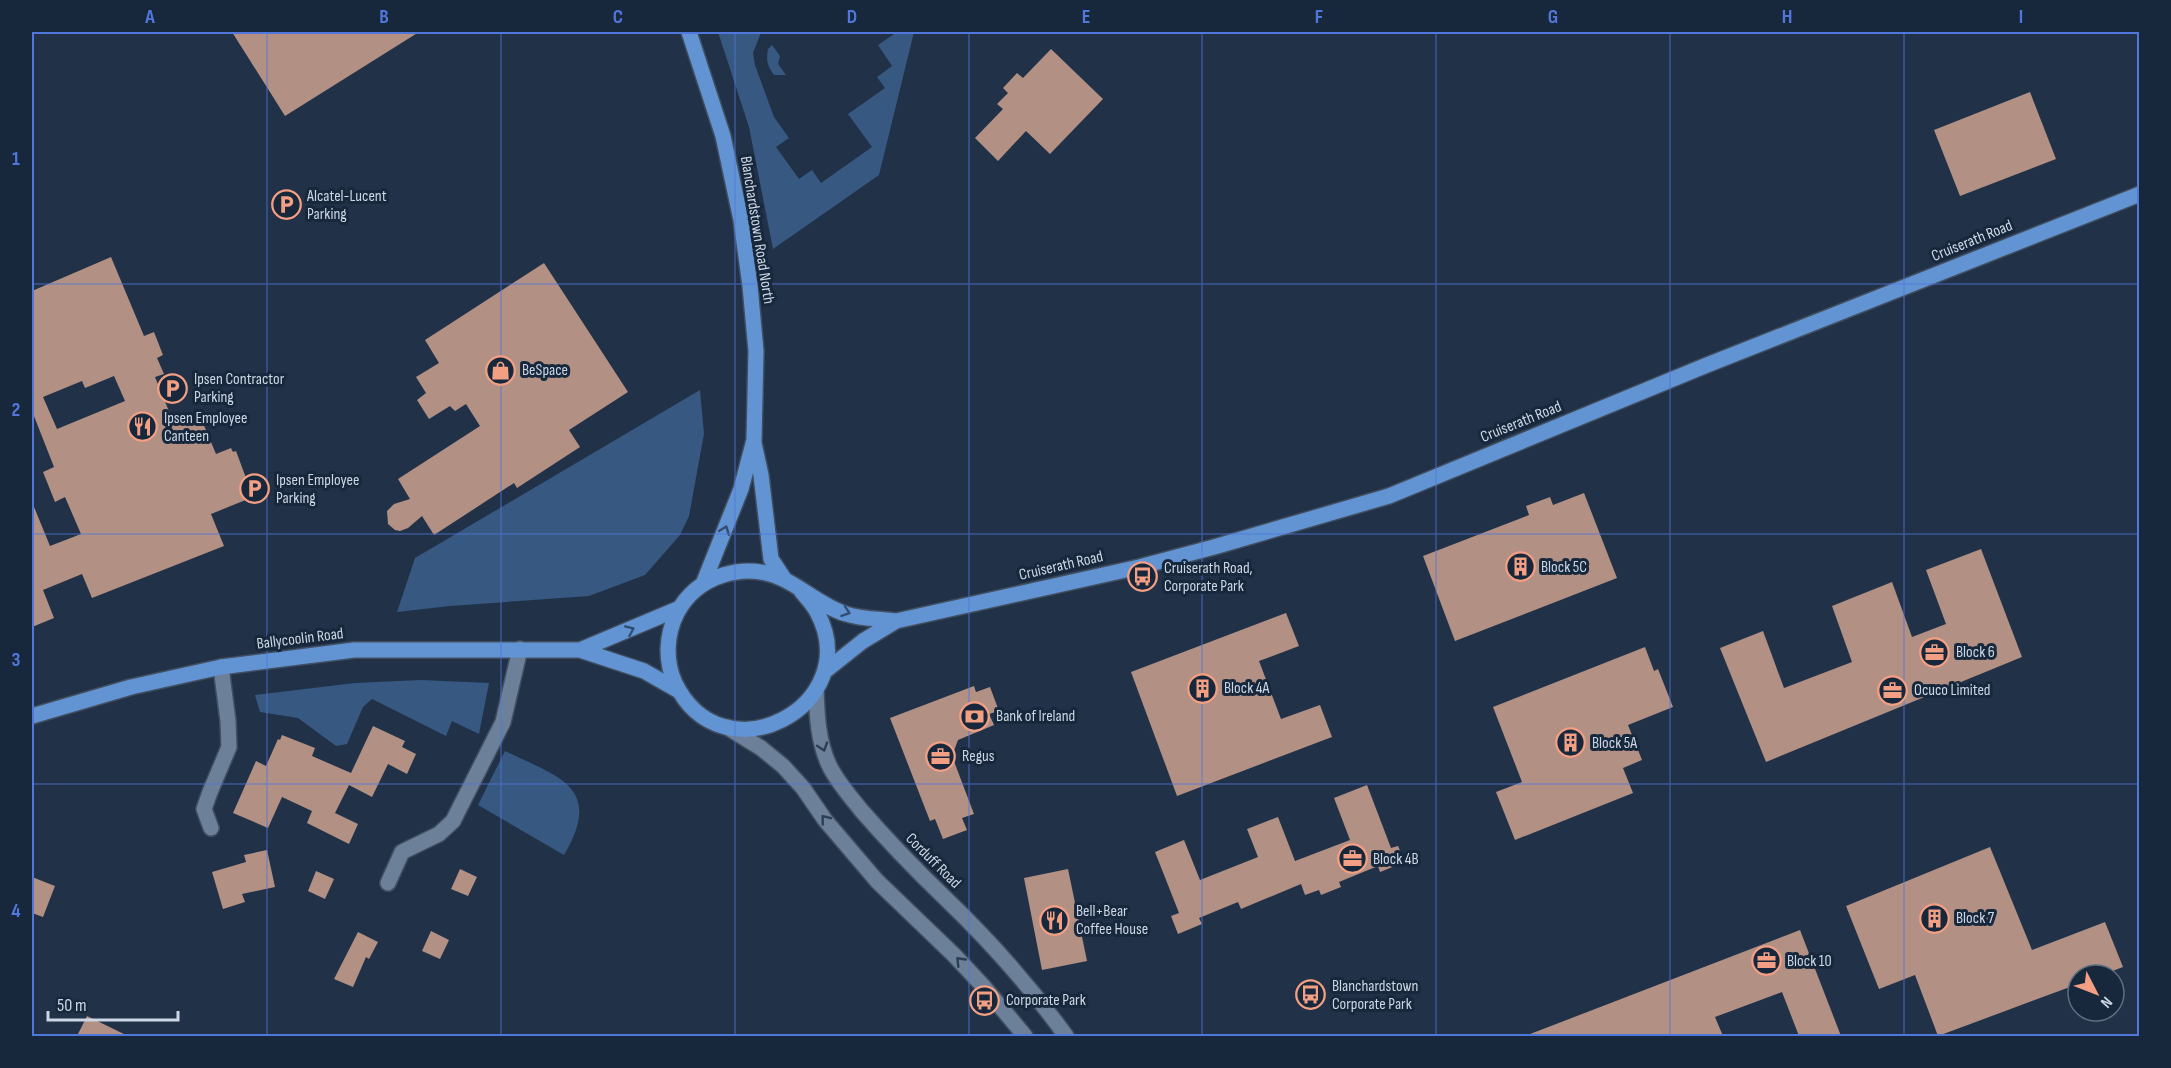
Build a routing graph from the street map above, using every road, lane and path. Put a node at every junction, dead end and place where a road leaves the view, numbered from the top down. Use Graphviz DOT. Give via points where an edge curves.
graph roads {
  1 [pos="689,32"];
  2 [pos="2139,194"];
  3 [pos="754,440"];
  4 [pos="785,580"];
  5 [pos="703,584"];
  6 [pos="801,591"];
  7 [pos="680,608"];
  8 [pos="896,621"];
  9 [pos="520,649"];
  10 [pos="580,650"];
  11 [pos="221,667"];
  12 [pos="824,672"];
  13 [pos="816,690"];
  14 [pos="679,691"];
  15 [pos="32,716"];
  16 [pos="727,727"];
  17 [pos="211,828"];
  18 [pos="388,883"];
  19 [pos="1025,1036"];
  20 [pos="1066,1036"];
  1 -- 3 [label="main road, Blanchardstown Road North" via="723,136 741,220 756,351"];
  2 -- 8 [label="main road, Cruiserath Road" via="1389,496 1139,567"];
  3 -- 4 [label="main road, Blanchardstown Road North" via="771,559"];
  5 -- 3 [label="main road, Blanchardstown Road North, one-way" via="741,489"];
  4 -- 5 [label="main road" via="753,571 733,572"];
  4 -- 6 [label="main road"];
  5 -- 7 [label="main road"];
  6 -- 8 [label="main road, Cruiserath Road, one-way" via="847,615"];
  6 -- 12 [label="main road" via="817,611 825,633"];
  10 -- 7 [label="main road, Ballycoolin Road, one-way"];
  7 -- 14 [label="main road" via="669,635 668,650"];
  8 -- 12 [label="main road, Cruiserath Road"];
  9 -- 10 [label="main road, Ballycoolin Road"];
  9 -- 11 [label="main road, Ballycoolin Road" via="354,650"];
  9 -- 18 [label="street" via="503,722 453,822 439,834 402,852"];
  10 -- 14 [label="main road, Ballycoolin Road" via="644,671"];
  11 -- 15 [label="main road, Ballycoolin Road" via="131,687"];
  11 -- 17 [label="street" via="229,747 204,809"];
  12 -- 13 [label="main road"];
  13 -- 16 [label="main road" via="804,707 783,722 755,729"];
  13 -- 20 [label="street, Corduff Road, one-way" via="821,744 845,790 893,847 994,948"];
  14 -- 16 [label="main road" via="707,719"];
  19 -- 16 [label="street, one-way" via="954,955 877,881 783,766"];
}
